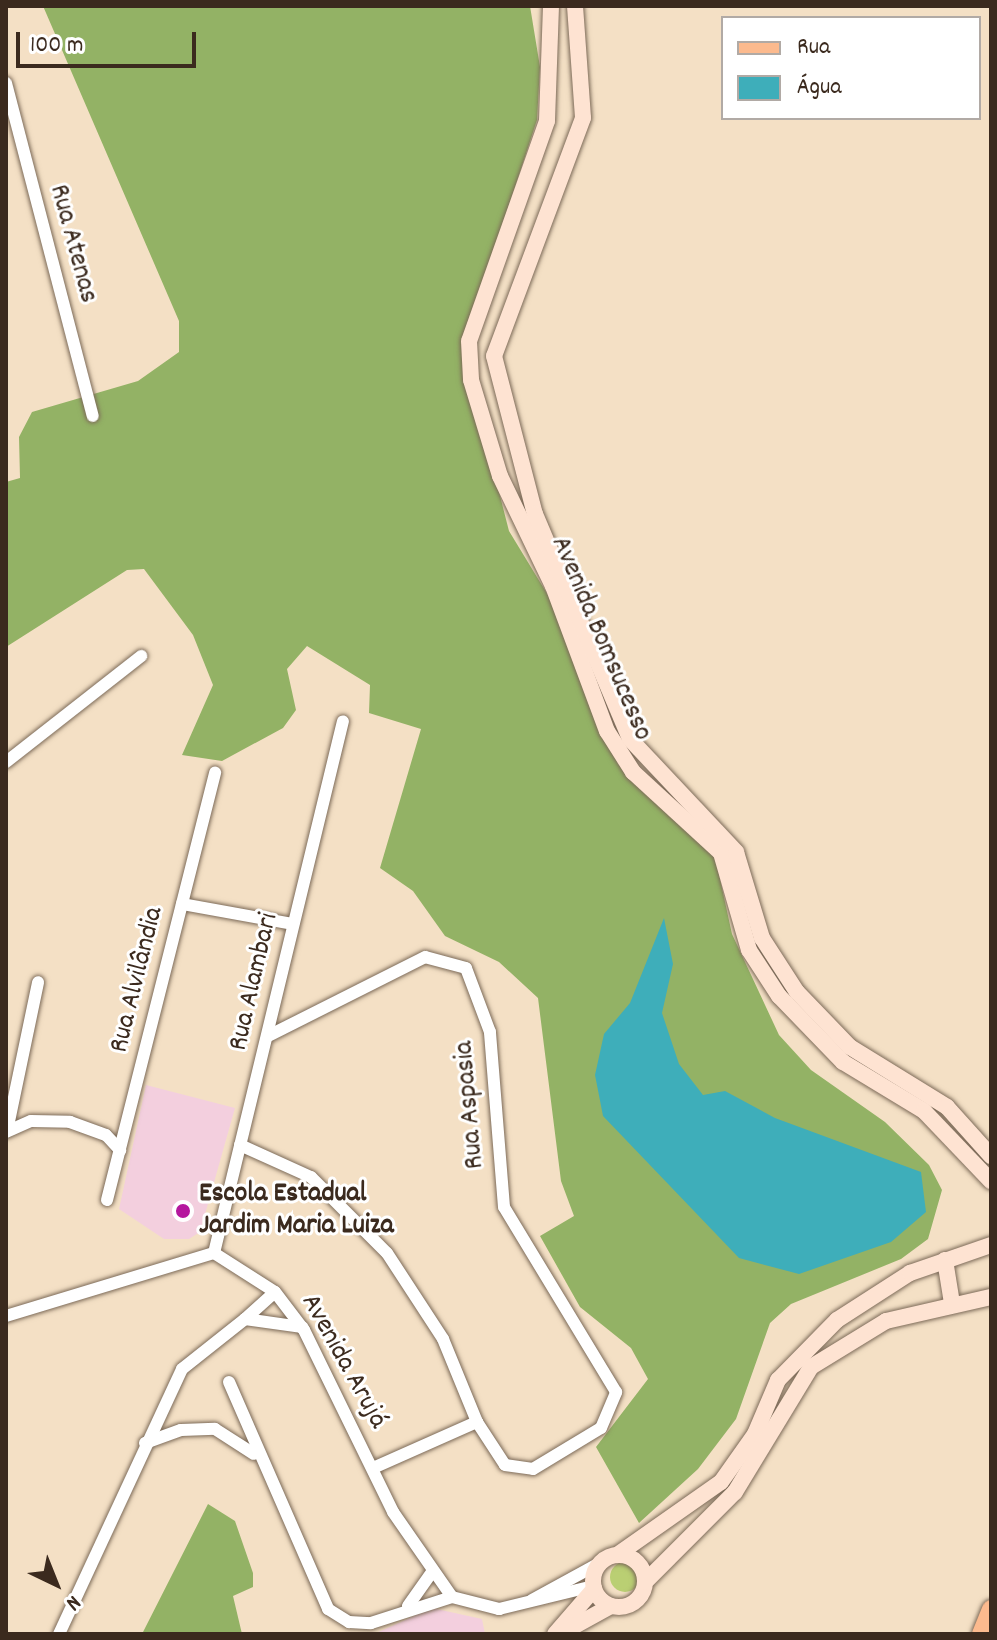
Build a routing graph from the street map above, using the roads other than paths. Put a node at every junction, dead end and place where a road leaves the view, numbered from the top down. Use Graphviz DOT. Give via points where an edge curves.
graph roads {
  1 [pos="551,6"];
  2 [pos="575,6"];
  3 [pos="6,83"];
  4 [pos="93,416"];
  5 [pos="141,656"];
  6 [pos="343,721"];
  7 [pos="6,762"];
  8 [pos="215,772"];
  9 [pos="182,904"];
  10 [pos="293,924"];
  11 [pos="38,982"];
  12 [pos="268,1036"];
  13 [pos="7,1132"];
  14 [pos="240,1145"];
  15 [pos="120,1150"];
  16 [pos="985,1162"];
  17 [pos="991,1181"];
  18 [pos="107,1200"];
  19 [pos="991,1245"];
  20 [pos="214,1253"];
  21 [pos="945,1260"];
  22 [pos="275,1292"];
  23 [pos="991,1297"];
  24 [pos="952,1303"];
  25 [pos="6,1316"];
  26 [pos="245,1319"];
  27 [pos="302,1327"];
  28 [pos="229,1382"];
  29 [pos="477,1422"];
  30 [pos="145,1443"];
  31 [pos="256,1456"];
  32 [pos="373,1468"];
  33 [pos="617,1555"];
  34 [pos="600,1563"];
  35 [pos="432,1572"];
  36 [pos="645,1582"];
  37 [pos="594,1588"];
  38 [pos="452,1597"];
  39 [pos="527,1604"];
  40 [pos="408,1606"];
  41 [pos="611,1606"];
  42 [pos="991,1609"];
  43 [pos="59,1634"];
  44 [pos="557,1634"];
  45 [pos="981,1634"];
  1 -- 16 [label="street, Avenida Bomsucesso" via="547,121 469,341 471,380 500,476 553,586 607,731 633,772 721,853 743,936 772,986 824,1046 916,1104"];
  2 -- 16 [label="street, Avenida Bomsucesso" via="583,118 494,356 535,514 630,739 736,852 775,961 833,1033 947,1107"];
  3 -- 4 [label="street, Rua Atenas"];
  5 -- 7 [label="street"];
  6 -- 10 [label="street, Rua Alambari"];
  8 -- 9 [label="street, Rua Alvilândia"];
  9 -- 10 [label="street"];
  9 -- 15 [label="street, Rua Alvilândia"];
  10 -- 12 [label="street, Rua Alambari"];
  11 -- 13 [label="street"];
  12 -- 14 [label="street, Rua Alambari"];
  12 -- 29 [label="street, Rua Aspasia" via="425,957 466,968 490,1032 504,1207 616,1392 601,1428 523,1472 505,1465"];
  13 -- 15 [label="street" via="31,1121 70,1122 106,1135"];
  14 -- 20 [label="street, Rua Alambari"];
  14 -- 29 [label="street" via="331,1192 387,1253 443,1339"];
  15 -- 18 [label="street, Rua Alvilândia"];
  16 -- 17 [label="street"];
  19 -- 21 [label="street"];
  20 -- 22 [label="street, Avenida Arujá"];
  20 -- 25 [label="street"];
  21 -- 24 [label="street"];
  21 -- 33 [label="street" via="888,1284 809,1344 778,1380 755,1434 721,1482"];
  22 -- 26 [label="street"];
  22 -- 27 [label="street, Avenida Arujá"];
  23 -- 24 [label="street"];
  24 -- 36 [label="street" via="860,1332 811,1367 735,1492"];
  26 -- 27 [label="street"];
  26 -- 30 [label="street" via="182,1369"];
  27 -- 32 [label="street, Avenida Arujá"];
  28 -- 31 [label="street"];
  29 -- 32 [label="street"];
  30 -- 31 [label="street" via="181,1430 215,1429"];
  30 -- 43 [label="street"];
  31 -- 40 [label="street" via="328,1609 361,1623"];
  32 -- 35 [label="street, Avenida Arujá"];
  33 -- 34 [label="street"];
  33 -- 36 [label="street" via="637,1562"];
  34 -- 37 [label="street"];
  34 -- 39 [label="street"];
  35 -- 38 [label="street, Avenida Arujá"];
  35 -- 40 [label="street"];
  36 -- 41 [label="street" via="634,1602"];
  37 -- 39 [label="street"];
  37 -- 41 [label="street"];
  37 -- 44 [label="street"];
  38 -- 39 [label="street" via="476,1608"];
  38 -- 40 [label="street"];
  41 -- 44 [label="street"];
  42 -- 45 [label="main road"];
}
